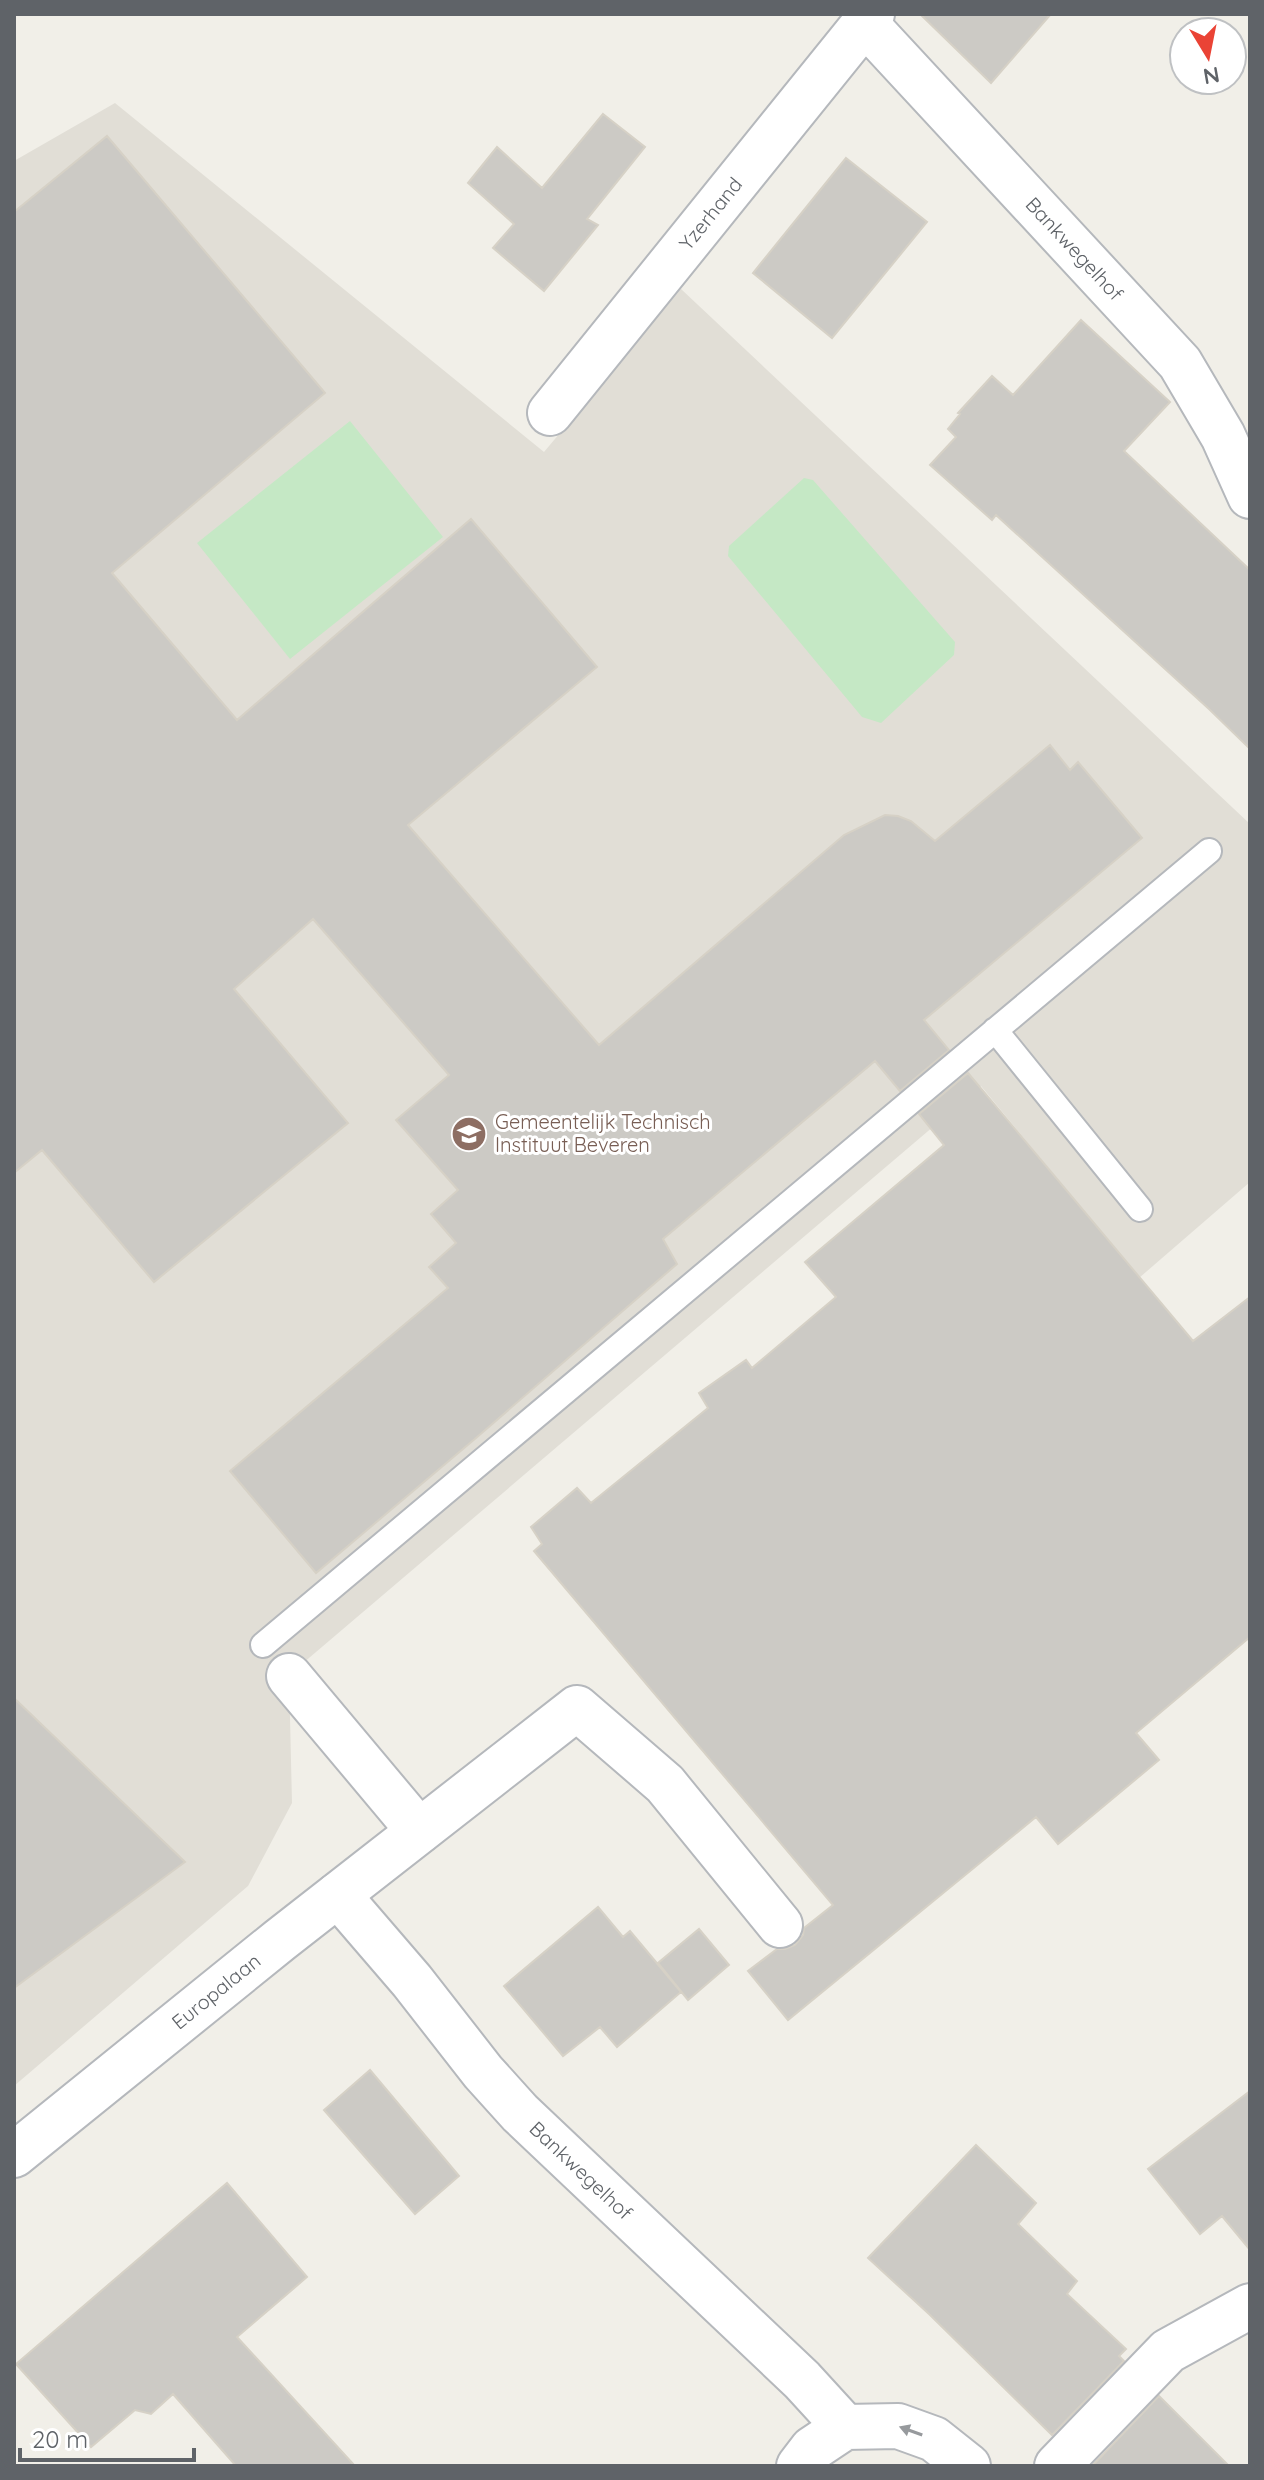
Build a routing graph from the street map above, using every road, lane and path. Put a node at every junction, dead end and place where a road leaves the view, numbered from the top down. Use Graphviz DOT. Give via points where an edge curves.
graph roads {
  1 [pos="868,18"];
  2 [pos="550,413"];
  3 [pos="1250,496"];
  4 [pos="1209,851"];
  5 [pos="995,1030"];
  6 [pos="1140,1209"];
  7 [pos="276,1660"];
  8 [pos="419,1831"];
  9 [pos="338,1895"];
  10 [pos="780,1925"];
  11 [pos="14,2155"];
  12 [pos="1250,2306"];
  13 [pos="845,2427"];
  14 [pos="799,2466"];
  15 [pos="968,2466"];
  16 [pos="1057,2466"];
  1 -- 2 [label="street, Yzerhand"];
  1 -- 3 [label="street, Bankwegelhof" via="1180,363 1223,436"];
  4 -- 5 [label="lane"];
  5 -- 6 [label="lane"];
  5 -- 7 [label="lane"];
  7 -- 8 [label="street"];
  8 -- 9 [label="street, Europalaan"];
  8 -- 10 [label="street, Europalaan" via="577,1708 665,1784"];
  9 -- 11 [label="street, Europalaan"];
  9 -- 13 [label="street, Bankwegelhof" via="520,2113"];
  12 -- 16 [label="street" via="1168,2351"];
  13 -- 14 [label="street" via="812,2449"];
  15 -- 13 [label="street, one-way" via="934,2439 898,2426"];
}
